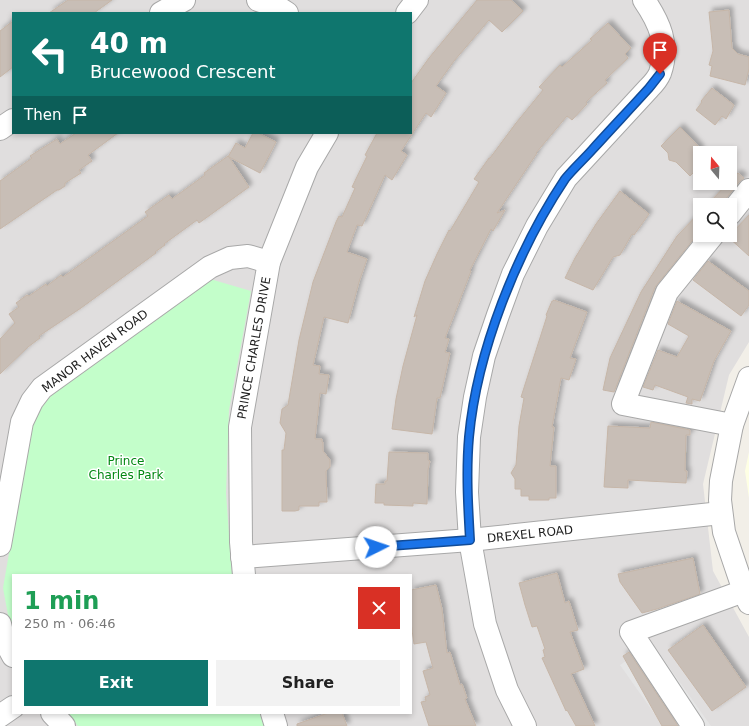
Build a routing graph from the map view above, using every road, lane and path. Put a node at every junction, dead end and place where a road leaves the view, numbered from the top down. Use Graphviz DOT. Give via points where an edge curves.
graph roads {
  1 [pos="184,0"];
  2 [pos="258,0"];
  3 [pos="417,0"];
  4 [pos="644,0"];
  5 [pos="163,12"];
  6 [pos="285,12"];
  7 [pos="408,12"];
  8 [pos="12,121"];
  9 [pos="0,129"];
  10 [pos="326,134"];
  11 [pos="749,190"];
  12 [pos="737,205"];
  13 [pos="707,242"];
  14 [pos="269,262"];
  15 [pos="749,378"];
  16 [pos="732,425"];
  17 [pos="721,512"];
  18 [pos="470,540"];
  19 [pos="0,545"];
  20 [pos="243,566"];
  21 [pos="746,597"];
  22 [pos="0,624"];
  23 [pos="12,654"];
  24 [pos="12,708"];
  25 [pos="53,714"];
  26 [pos="272,714"];
  27 [pos="0,716"];
  28 [pos="64,726"];
  29 [pos="276,726"];
  30 [pos="525,726"];
  31 [pos="693,726"];
  1 -- 5 [label="street"];
  2 -- 6 [label="street"];
  3 -- 7 [label="street"];
  4 -- 18 [label="street" via="660,26 664,46 660,74 566,178 537,226 513,274 484,356 469,437 467,492"];
  8 -- 9 [label="street"];
  10 -- 14 [label="street, PRINCE CHARLES DRIVE" via="307,167"];
  11 -- 12 [label="street"];
  13 -- 16 [label="street" via="667,292 623,404"];
  14 -- 19 [label="street, MANOR HAVEN ROAD" via="248,256 230,258 210,267 42,388 32,401 22,422"];
  14 -- 20 [label="street, PRINCE CHARLES DRIVE" via="240,427"];
  15 -- 16 [label="street"];
  16 -- 17 [label="street" via="721,481"];
  17 -- 18 [label="street, DREXEL ROAD"];
  17 -- 21 [label="street" via="724,532"];
  18 -- 20 [label="street, DREXEL ROAD"];
  18 -- 30 [label="street" via="485,624 507,690"];
  21 -- 31 [label="street" via="631,632"];
  22 -- 23 [label="street" via="3,637"];
  24 -- 27 [label="street"];
  25 -- 28 [label="street"];
  26 -- 29 [label="street"];
}
